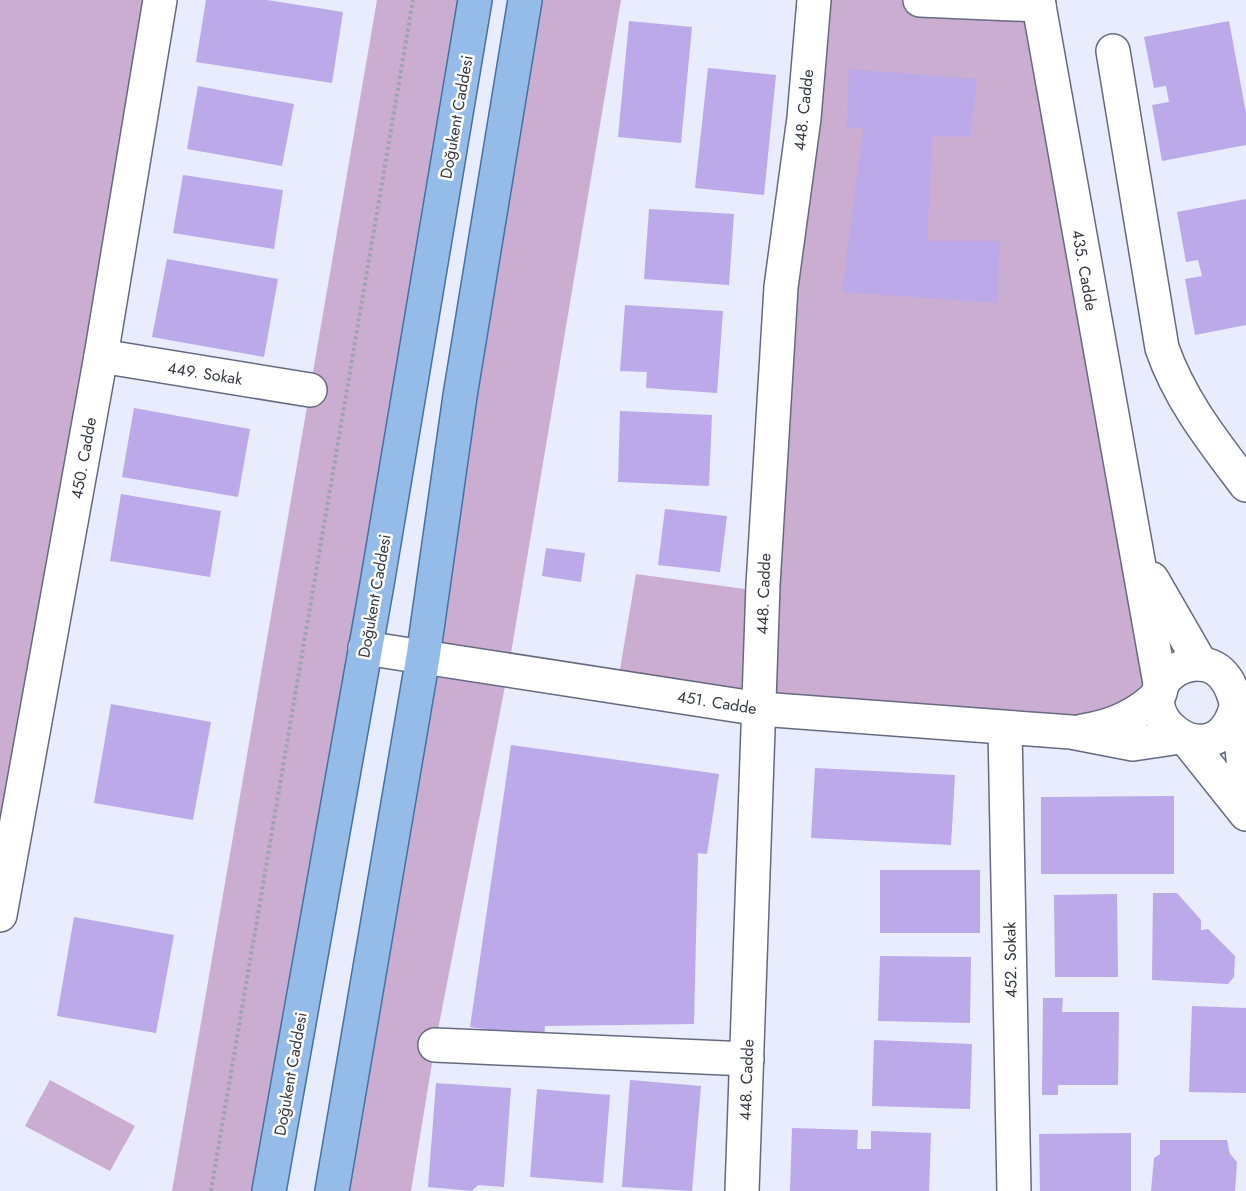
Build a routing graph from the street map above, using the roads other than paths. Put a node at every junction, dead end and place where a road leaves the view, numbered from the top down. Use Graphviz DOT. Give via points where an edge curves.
graph roads {
  1 [pos="160,0"];
  2 [pos="475,0"];
  3 [pos="525,0"];
  4 [pos="814,0"];
  5 [pos="920,0"];
  6 [pos="1039,3"];
  7 [pos="1113,51"];
  8 [pos="101,356"];
  9 [pos="310,390"];
  10 [pos="1246,485"];
  11 [pos="1133,540"];
  12 [pos="365,648"];
  13 [pos="423,657"];
  14 [pos="1246,661"];
  15 [pos="1205,665"];
  16 [pos="1160,691"];
  17 [pos="1239,701"];
  18 [pos="760,709"];
  19 [pos="1005,728"];
  20 [pos="1071,732"];
  21 [pos="1184,739"];
  22 [pos="1246,779"];
  23 [pos="1246,814"];
  24 [pos="1,902"];
  25 [pos="435,1045"];
  26 [pos="747,1059"];
  27 [pos="269,1191"];
  28 [pos="332,1191"];
  29 [pos="742,1191"];
  30 [pos="1014,1191"];
  1 -- 8 [label="street, 450. Cadde"];
  2 -- 12 [label="main road, Doğukent Caddesi"];
  3 -- 13 [label="main road" via="460,396"];
  4 -- 18 [label="street, 448. Cadde" via="804,118 781,287"];
  5 -- 6 [label="street"];
  6 -- 11 [label="street, 435. Cadde"];
  7 -- 10 [label="street" via="1162,348 1171,376 1188,407"];
  8 -- 9 [label="street, 449. Sokak"];
  8 -- 24 [label="street, 450. Cadde"];
  11 -- 15 [label="street" via="1168,611"];
  11 -- 16 [label="street" via="1150,618"];
  12 -- 13 [label="street, 451. Cadde"];
  12 -- 27 [label="main road, Doğukent Caddesi"];
  13 -- 18 [label="street, 451. Cadde"];
  13 -- 28 [label="main road"];
  14 -- 15 [label="street"];
  15 -- 16 [label="street" via="1177,670"];
  15 -- 17 [label="street" via="1225,675"];
  16 -- 20 [label="street" via="1138,713 1120,722"];
  16 -- 21 [label="street" via="1160,714 1172,732"];
  17 -- 21 [label="street" via="1229,725 1215,737 1206,741"];
  17 -- 22 [label="street"];
  18 -- 19 [label="street, 451. Cadde"];
  18 -- 26 [label="street, 448. Cadde"];
  19 -- 20 [label="street, 451. Cadde"];
  19 -- 30 [label="street, 452. Sokak"];
  20 -- 21 [label="street" via="1132,744"];
  21 -- 23 [label="street"];
  25 -- 26 [label="street"];
  26 -- 29 [label="street, 448. Cadde"];
}
